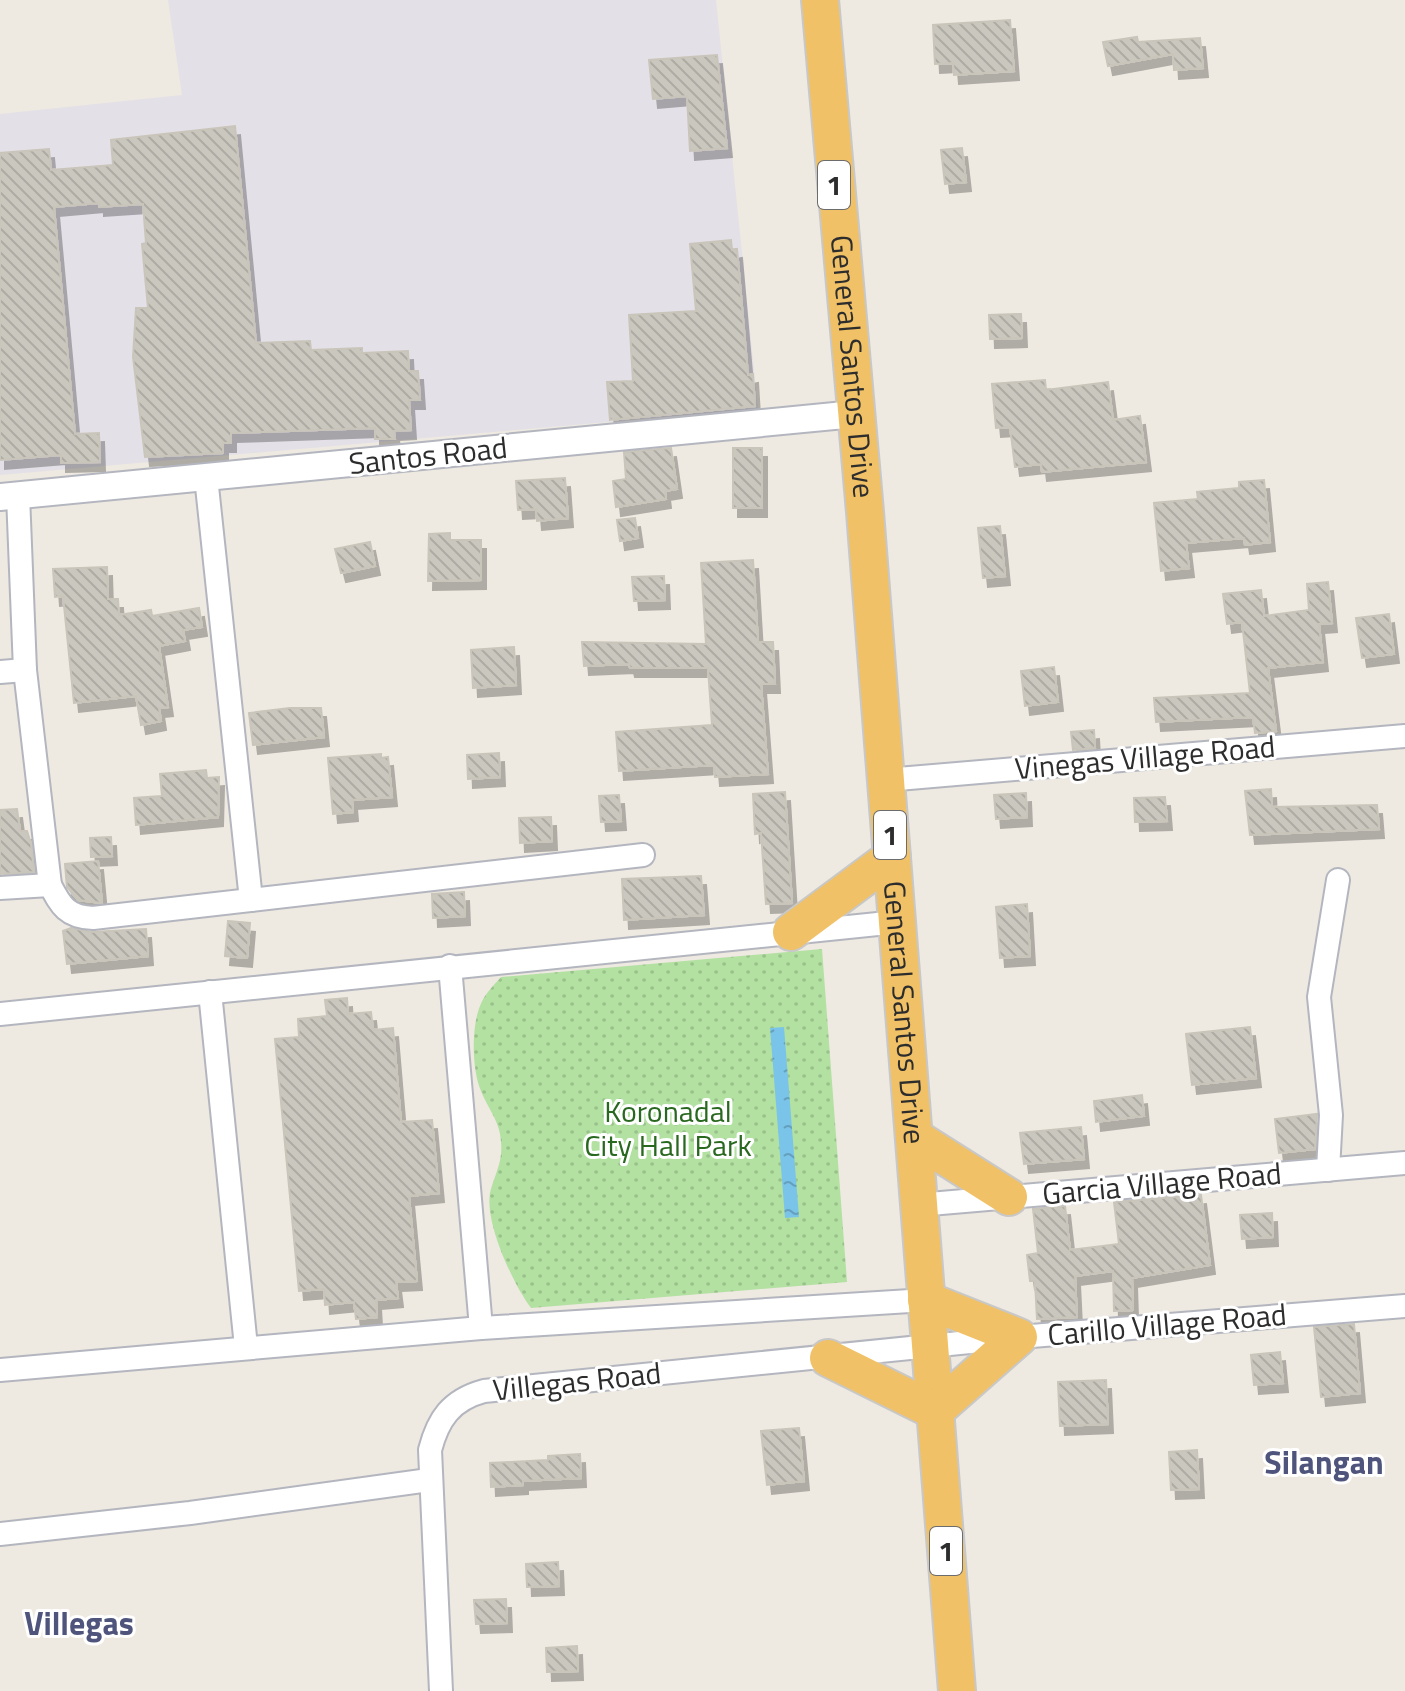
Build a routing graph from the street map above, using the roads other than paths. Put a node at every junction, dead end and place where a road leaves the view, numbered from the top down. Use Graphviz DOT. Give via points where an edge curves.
graph roads {
  1 [pos="820,0"];
  2 [pos="855,414"];
  3 [pos="206,477"];
  4 [pos="9,496"];
  5 [pos="25,670"];
  6 [pos="0,672"];
  7 [pos="1405,736"];
  8 [pos="886,780"];
  9 [pos="643,855"];
  10 [pos="892,857"];
  11 [pos="1338,880"];
  12 [pos="50,885"];
  13 [pos="0,888"];
  14 [pos="251,900"];
  15 [pos="897,922"];
  16 [pos="791,932"];
  17 [pos="450,966"];
  18 [pos="210,992"];
  19 [pos="0,1014"];
  20 [pos="914,1137"];
  21 [pos="1405,1163"];
  22 [pos="1328,1170"];
  23 [pos="1009,1197"];
  24 [pos="918,1205"];
  25 [pos="926,1300"];
  26 [pos="1405,1306"];
  27 [pos="481,1328"];
  28 [pos="1019,1337"];
  29 [pos="246,1347"];
  30 [pos="930,1348"];
  31 [pos="828,1358"];
  32 [pos="0,1370"];
  33 [pos="935,1411"];
  34 [pos="429,1480"];
  35 [pos="0,1534"];
  36 [pos="441,1691"];
  37 [pos="957,1691"];
  1 -- 2 [label="highway, General Santos Drive / 1"];
  2 -- 3 [label="street, Santos Road"];
  2 -- 8 [label="highway, General Santos Drive / 1"];
  3 -- 4 [label="street, Santos Road"];
  3 -- 14 [label="street"];
  4 -- 5 [label="street"];
  5 -- 6 [label="street"];
  5 -- 12 [label="street"];
  7 -- 8 [label="street, Vinegas Village Road"];
  8 -- 10 [label="highway, General Santos Drive / 1"];
  9 -- 14 [label="street"];
  10 -- 15 [label="highway, General Santos Drive / 1"];
  10 -- 16 [label="highway"];
  11 -- 22 [label="street" via="1319,997 1331,1115"];
  12 -- 13 [label="street"];
  12 -- 14 [label="street" via="62,908 81,918"];
  15 -- 16 [label="street"];
  15 -- 20 [label="highway, General Santos Drive / 1"];
  16 -- 17 [label="street"];
  17 -- 18 [label="street"];
  17 -- 27 [label="street"];
  18 -- 19 [label="street"];
  18 -- 29 [label="street"];
  20 -- 23 [label="highway"];
  20 -- 24 [label="highway, General Santos Drive / 1"];
  21 -- 22 [label="street, Garcia Village Road"];
  22 -- 23 [label="street, Garcia Village Road"];
  23 -- 24 [label="street, Garcia Village Road"];
  24 -- 25 [label="highway, General Santos Drive / 1"];
  25 -- 27 [label="street"];
  25 -- 28 [label="highway"];
  25 -- 30 [label="highway, General Santos Drive / 1"];
  26 -- 28 [label="street, Carillo Village Road"];
  27 -- 29 [label="street"];
  28 -- 30 [label="street, Carillo Village Road"];
  28 -- 33 [label="highway"];
  29 -- 32 [label="street"];
  30 -- 31 [label="street, Villegas Road"];
  30 -- 33 [label="highway, General Santos Drive / 1"];
  31 -- 33 [label="highway"];
  31 -- 34 [label="street, Villegas Road" via="465,1396 436,1428"];
  33 -- 37 [label="highway, General Santos Drive / 1"];
  34 -- 35 [label="street"];
  34 -- 36 [label="street, Villegas Road"];
}
